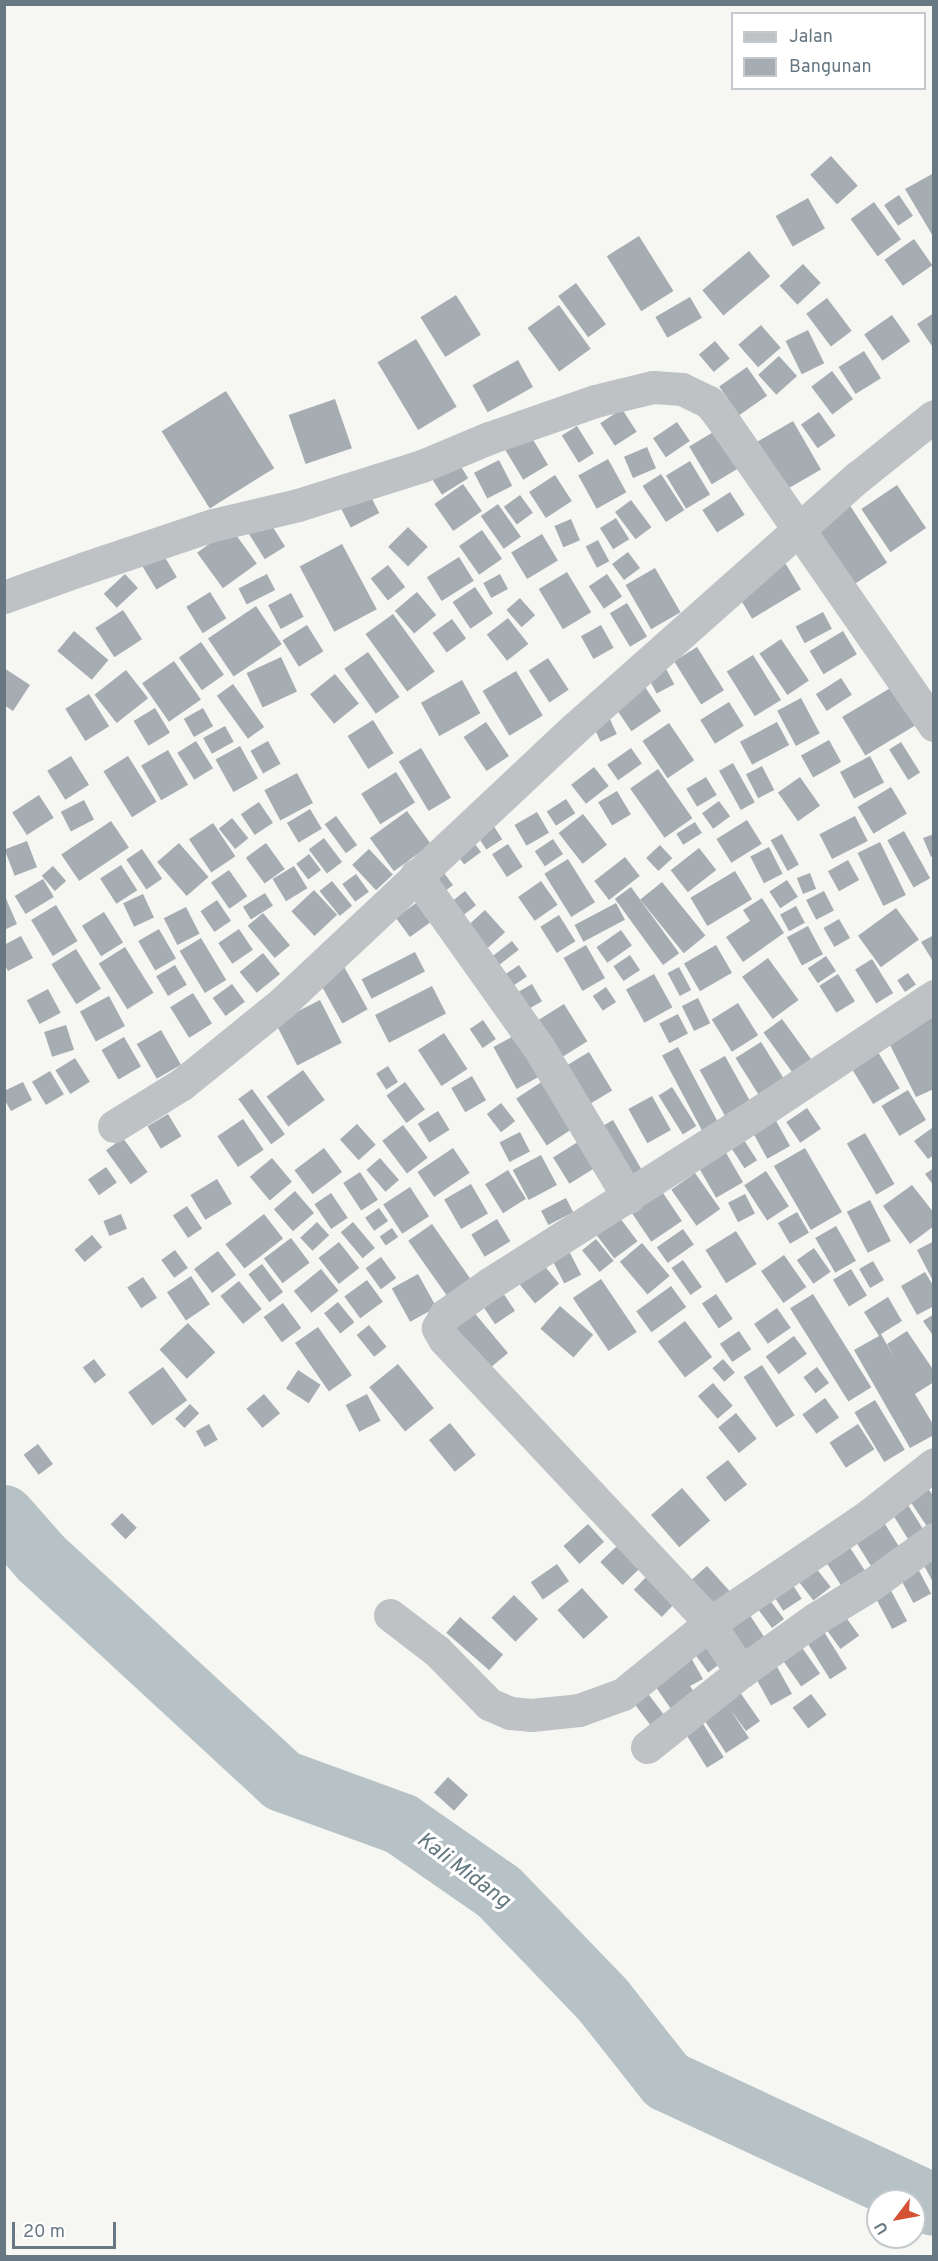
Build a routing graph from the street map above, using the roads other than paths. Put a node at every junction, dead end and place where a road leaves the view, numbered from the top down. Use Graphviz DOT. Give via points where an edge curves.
graph roads {
  1 [pos="933,416"];
  2 [pos="799,531"];
  3 [pos="4,597"];
  4 [pos="933,725"];
  5 [pos="416,876"];
  6 [pos="933,996"];
  7 [pos="114,1126"];
  8 [pos="628,1197"];
  9 [pos="933,1464"];
  10 [pos="933,1539"];
  11 [pos="390,1615"];
  12 [pos="710,1623"];
  13 [pos="741,1672"];
  14 [pos="647,1747"];
  1 -- 2 [label="street"];
  2 -- 3 [label="street" via="709,402 682,389 653,387 595,401 422,465 298,505 213,525"];
  2 -- 4 [label="street"];
  2 -- 5 [label="street" via="576,727"];
  5 -- 7 [label="street" via="282,1003 182,1084"];
  5 -- 8 [label="street" via="539,1048"];
  6 -- 8 [label="street"];
  8 -- 12 [label="street" via="489,1284 445,1315 438,1328 444,1339"];
  9 -- 12 [label="street" via="868,1516"];
  10 -- 13 [label="street"];
  11 -- 12 [label="street" via="437,1651 489,1704 510,1713 531,1715 579,1710 623,1694"];
  12 -- 13 [label="street"];
  13 -- 14 [label="street"];
}
